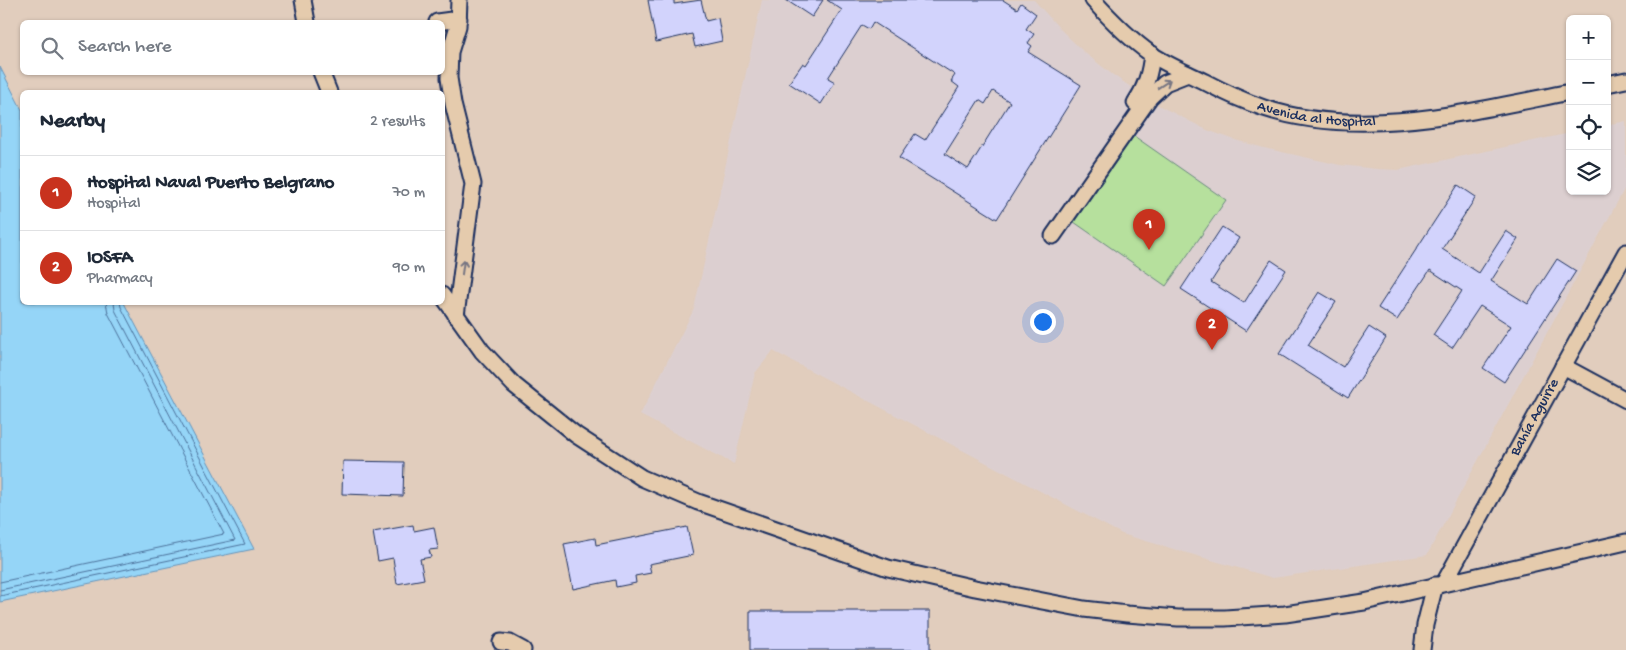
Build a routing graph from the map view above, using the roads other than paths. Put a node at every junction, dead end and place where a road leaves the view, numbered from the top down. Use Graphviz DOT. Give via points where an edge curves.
graph roads {
  1 [pos="303,0"];
  2 [pos="459,0"];
  3 [pos="1093,0"];
  4 [pos="459,19"];
  5 [pos="307,20"];
  6 [pos="445,21"];
  7 [pos="1152,54"];
  8 [pos="1188,74"];
  9 [pos="322,75"];
  10 [pos="1626,80"];
  11 [pos="1611,83"];
  12 [pos="328,90"];
  13 [pos="1566,93"];
  14 [pos="1113,150"];
  15 [pos="1053,236"];
  16 [pos="1626,252"];
  17 [pos="445,300"];
  18 [pos="456,316"];
  19 [pos="1563,366"];
  20 [pos="1626,400"];
  21 [pos="1626,542"];
  22 [pos="1440,584"];
  23 [pos="501,642"];
  24 [pos="523,650"];
  25 [pos="1422,650"];
  1 -- 5 [label="street"];
  2 -- 4 [label="street"];
  3 -- 7 [label="street, Avenida al Hospital"];
  4 -- 6 [label="street"];
  18 -- 4 [label="street, one-way" via="473,184 449,78 450,52"];
  7 -- 8 [label="street, Avenida al Hospital"];
  7 -- 14 [label="street" via="1146,85 1111,136"];
  8 -- 13 [label="street, Avenida al Hospital" via="1265,108 1345,122 1430,118"];
  14 -- 8 [label="street, one-way" via="1157,90 1174,78"];
  9 -- 12 [label="street"];
  10 -- 11 [label="street"];
  14 -- 15 [label="street"];
  16 -- 19 [label="street, Bahía Aguirre"];
  17 -- 18 [label="street"];
  18 -- 22 [label="street" via="514,386 576,435 642,478 698,502 888,568 1039,601 1178,618 1301,612 1364,602"];
  19 -- 20 [label="street"];
  19 -- 22 [label="street, Bahía Aguirre"];
  21 -- 22 [label="street"];
  22 -- 25 [label="street, Bahía Aguirre" via="1425,625"];
  23 -- 24 [label="street"];
}
